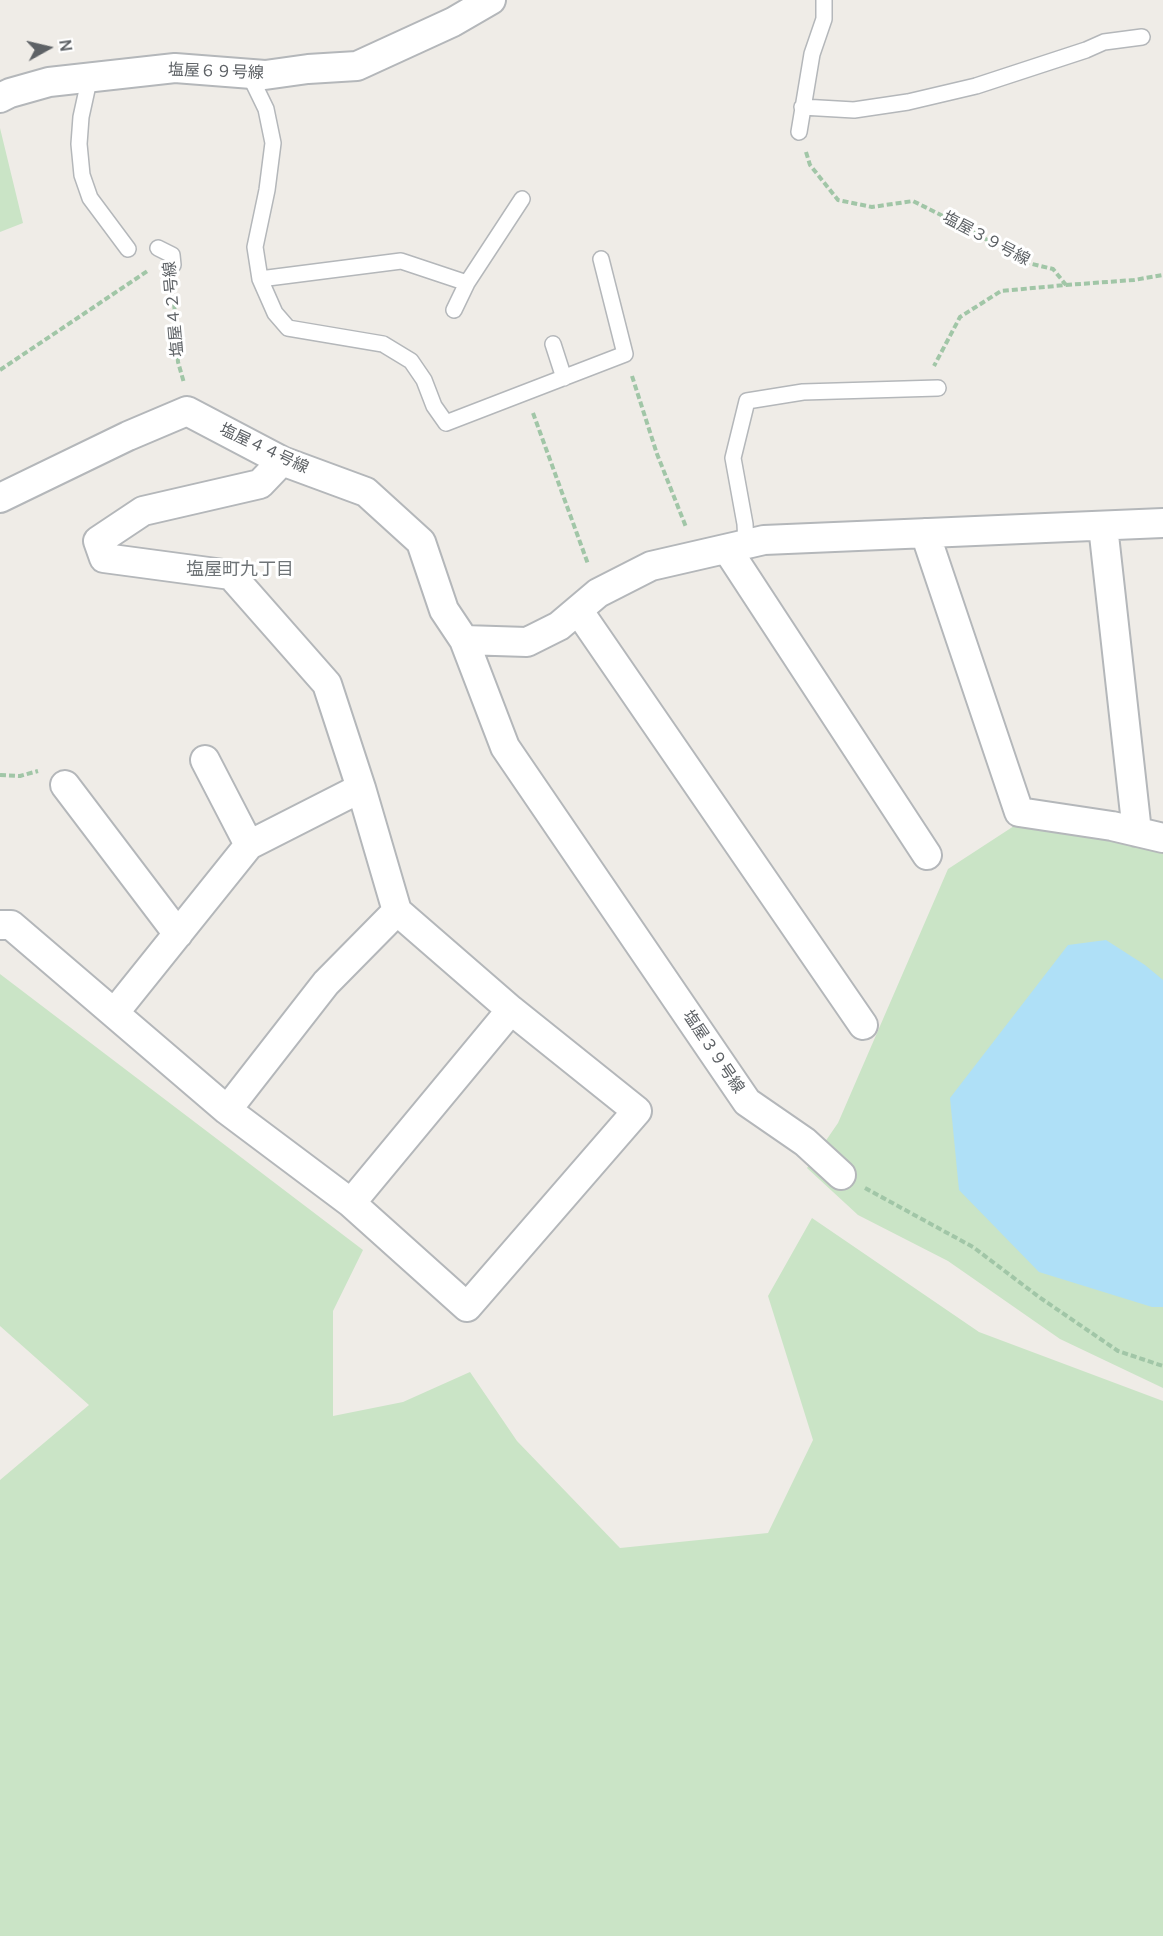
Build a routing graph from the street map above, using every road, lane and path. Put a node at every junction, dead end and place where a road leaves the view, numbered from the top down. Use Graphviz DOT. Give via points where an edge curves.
graph roads {
  1 [pos="491,0"];
  2 [pos="824,0"];
  3 [pos="1142,37"];
  4 [pos="249,74"];
  5 [pos="90,76"];
  6 [pos="0,98"];
  7 [pos="802,107"];
  8 [pos="799,132"];
  9 [pos="522,199"];
  10 [pos="128,249"];
  11 [pos="601,259"];
  12 [pos="1163,275"];
  13 [pos="260,279"];
  14 [pos="467,283"];
  15 [pos="1066,285"];
  16 [pos="454,310"];
  17 [pos="553,344"];
  18 [pos="625,354"];
  19 [pos="0,370"];
  20 [pos="564,378"];
  21 [pos="938,388"];
  22 [pos="525,392"];
  23 [pos="188,411"];
  24 [pos="282,461"];
  25 [pos="0,498"];
  26 [pos="1163,523"];
  27 [pos="1103,526"];
  28 [pos="925,533"];
  29 [pos="737,546"];
  30 [pos="698,555"];
  31 [pos="588,601"];
  32 [pos="464,640"];
  33 [pos="205,760"];
  34 [pos="64,784"];
  35 [pos="361,788"];
  36 [pos="1150,835"];
  37 [pos="249,845"];
  38 [pos="927,855"];
  39 [pos="397,911"];
  40 [pos="0,926"];
  41 [pos="178,934"];
  42 [pos="511,1010"];
  43 [pos="115,1012"];
  44 [pos="863,1025"];
  45 [pos="227,1110"];
  46 [pos="841,1175"];
  47 [pos="351,1203"];
  48 [pos="1163,1366"];
  1 -- 4 [label="street, 塩屋６９号線" via="357,66"];
  2 -- 7 [label="lane" via="824,19 812,54"];
  3 -- 7 [label="lane" via="1104,42 976,86 908,102 854,110"];
  4 -- 5 [label="street, 塩屋６９号線" via="175,68"];
  4 -- 13 [label="lane" via="266,109 273,143 255,247"];
  5 -- 6 [label="street, 塩屋６９号線" via="49,82"];
  5 -- 10 [label="lane" via="81,117 82,175 90,198"];
  7 -- 8 [label="lane"];
  8 -- 15 [label="path, 塩屋３９号線" via="810,165 838,200 872,207 914,201 1028,263 1053,269"];
  9 -- 14 [label="lane"];
  11 -- 18 [label="lane"];
  12 -- 15 [label="path"];
  13 -- 14 [label="lane" via="401,261"];
  13 -- 22 [label="lane" via="275,313 288,328 383,344 411,361 446,423"];
  14 -- 16 [label="lane"];
  15 -- 21 [label="path, 塩屋３９号線" via="1002,291 960,317 934,365"];
  17 -- 20 [label="lane"];
  18 -- 20 [label="lane"];
  18 -- 30 [label="path" via="657,454"];
  19 -- 23 [label="path, 塩屋４２号線" via="168,256 178,362"];
  20 -- 22 [label="lane"];
  21 -- 29 [label="lane" via="803,392 747,401 733,459 745,524"];
  22 -- 31 [label="path"];
  23 -- 24 [label="street, 塩屋４４号線"];
  23 -- 25 [label="street"];
  24 -- 32 [label="street, 塩屋４４号線" via="366,492 421,542 444,610"];
  24 -- 35 [label="street" via="260,484 142,511 98,541 104,558 231,575 327,684"];
  26 -- 27 [label="street"];
  27 -- 28 [label="street"];
  27 -- 36 [label="street"];
  28 -- 29 [label="street" via="764,540"];
  28 -- 36 [label="street" via="1019,812"];
  29 -- 30 [label="street"];
  29 -- 38 [label="street"];
  30 -- 31 [label="street" via="651,566"];
  31 -- 32 [label="street" via="559,626 526,642"];
  31 -- 44 [label="street"];
  32 -- 46 [label="street, 塩屋３９号線" via="506,747 747,1102 805,1142"];
  33 -- 37 [label="street"];
  34 -- 41 [label="street"];
  35 -- 37 [label="street"];
  35 -- 39 [label="street"];
  37 -- 41 [label="street"];
  39 -- 42 [label="street"];
  39 -- 45 [label="street" via="326,983"];
  40 -- 43 [label="street" via="11,925"];
  41 -- 43 [label="street"];
  42 -- 47 [label="street"];
  42 -- 47 [label="street" via="637,1111 467,1307"];
  43 -- 45 [label="street"];
  45 -- 47 [label="street"];
  46 -- 48 [label="path" via="973,1247 1118,1351"];
}
